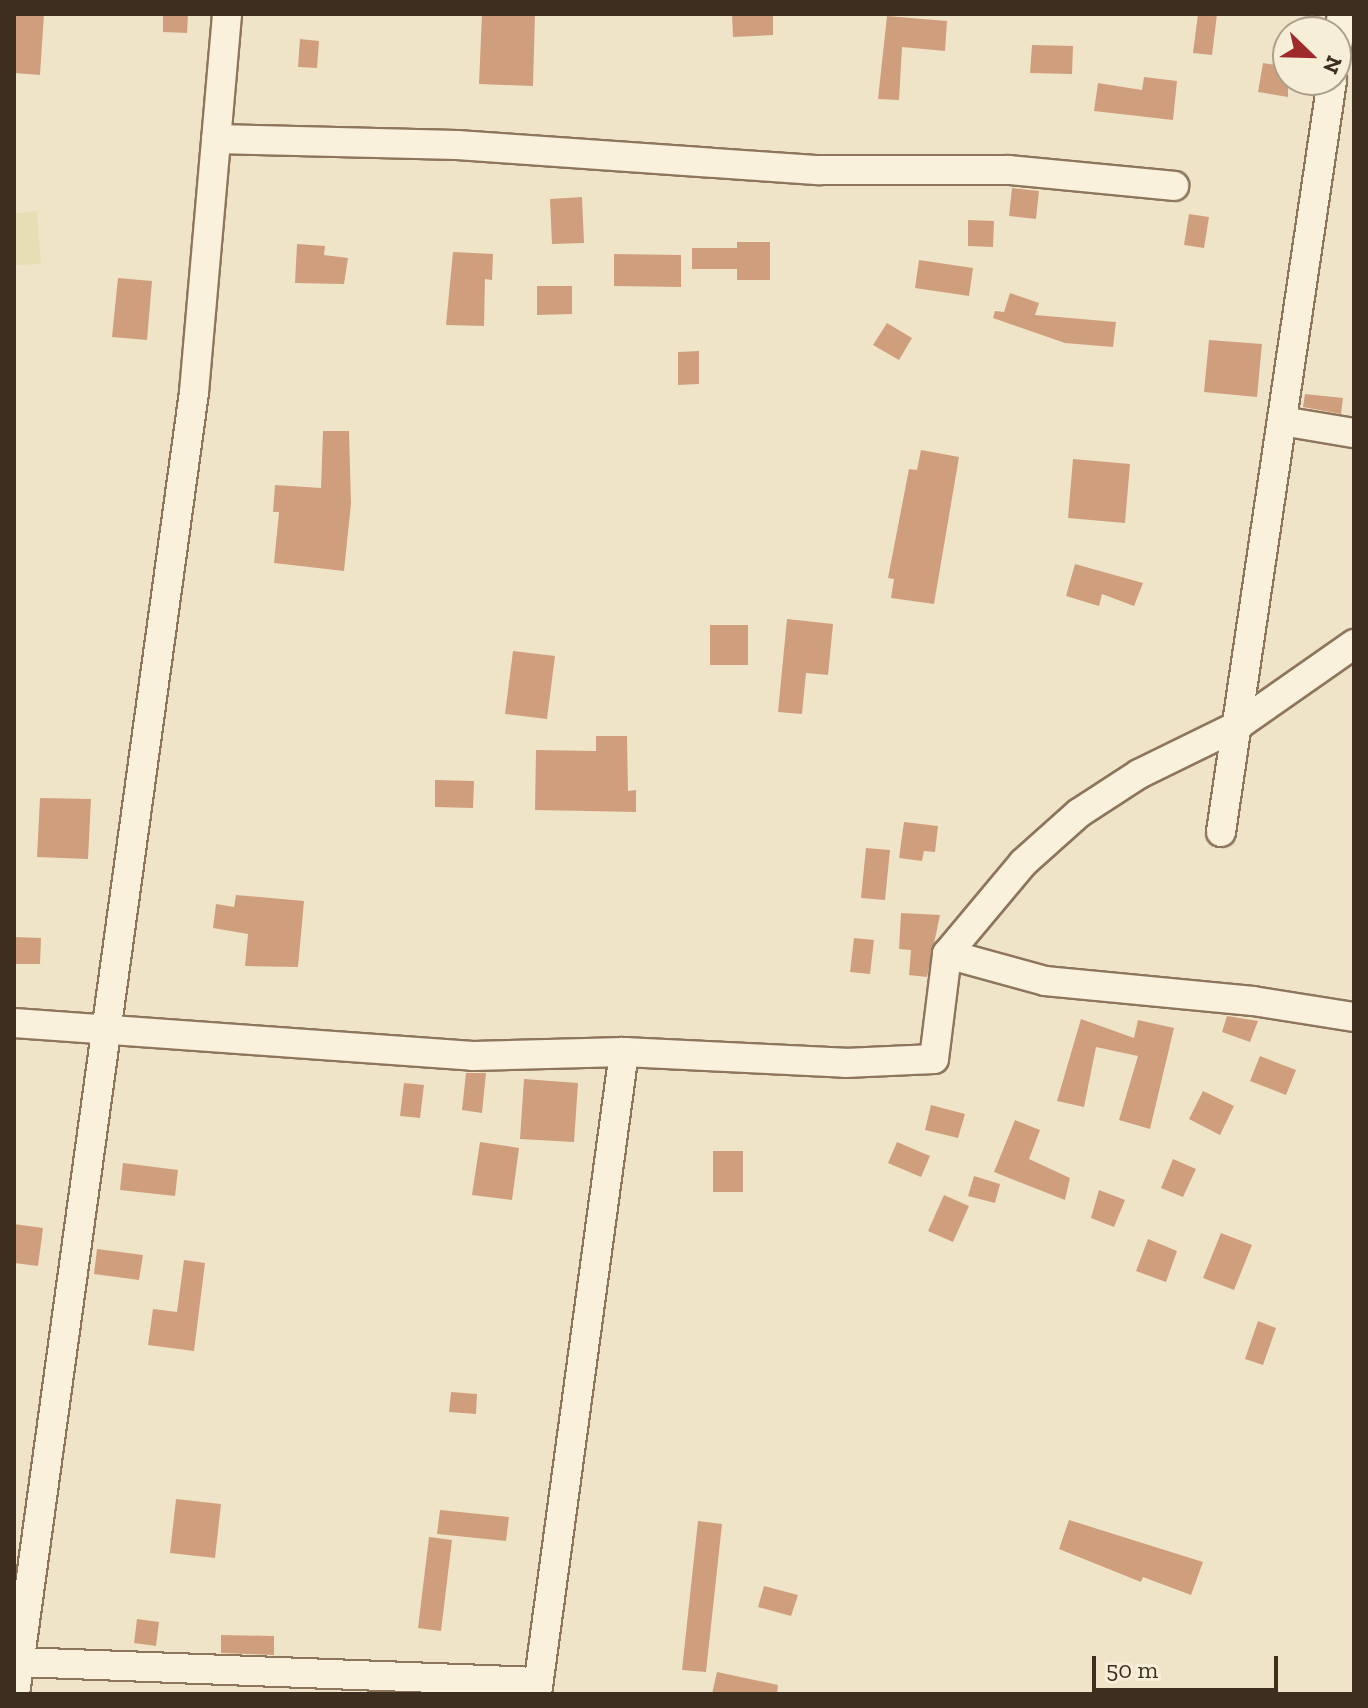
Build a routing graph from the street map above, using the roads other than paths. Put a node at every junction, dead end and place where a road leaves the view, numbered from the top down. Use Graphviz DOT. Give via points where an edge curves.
graph roads {
  1 [pos="227,14"];
  2 [pos="1330,96"];
  3 [pos="216,139"];
  4 [pos="1174,186"];
  5 [pos="1282,421"];
  6 [pos="1354,433"];
  7 [pos="1354,644"];
  8 [pos="1237,726"];
  9 [pos="1221,832"];
  10 [pos="947,954"];
  11 [pos="1354,1017"];
  12 [pos="14,1023"];
  13 [pos="107,1029"];
  14 [pos="624,1052"];
  15 [pos="19,1662"];
  16 [pos="537,1688"];
  17 [pos="15,1694"];
  1 -- 3 [label="street"];
  2 -- 5 [label="street"];
  3 -- 4 [label="street" via="457,145 819,170 1009,170"];
  3 -- 13 [label="street" via="194,392"];
  5 -- 6 [label="street"];
  5 -- 8 [label="street"];
  7 -- 8 [label="street"];
  8 -- 9 [label="street"];
  8 -- 10 [label="street" via="1139,774 1079,813 1023,863"];
  10 -- 11 [label="street" via="1045,981 1253,1001"];
  10 -- 14 [label="street" via="934,1059 845,1063"];
  12 -- 13 [label="street"];
  13 -- 14 [label="street" via="473,1056"];
  13 -- 15 [label="street"];
  14 -- 16 [label="street"];
  15 -- 16 [label="street"];
  15 -- 17 [label="street"];
}
